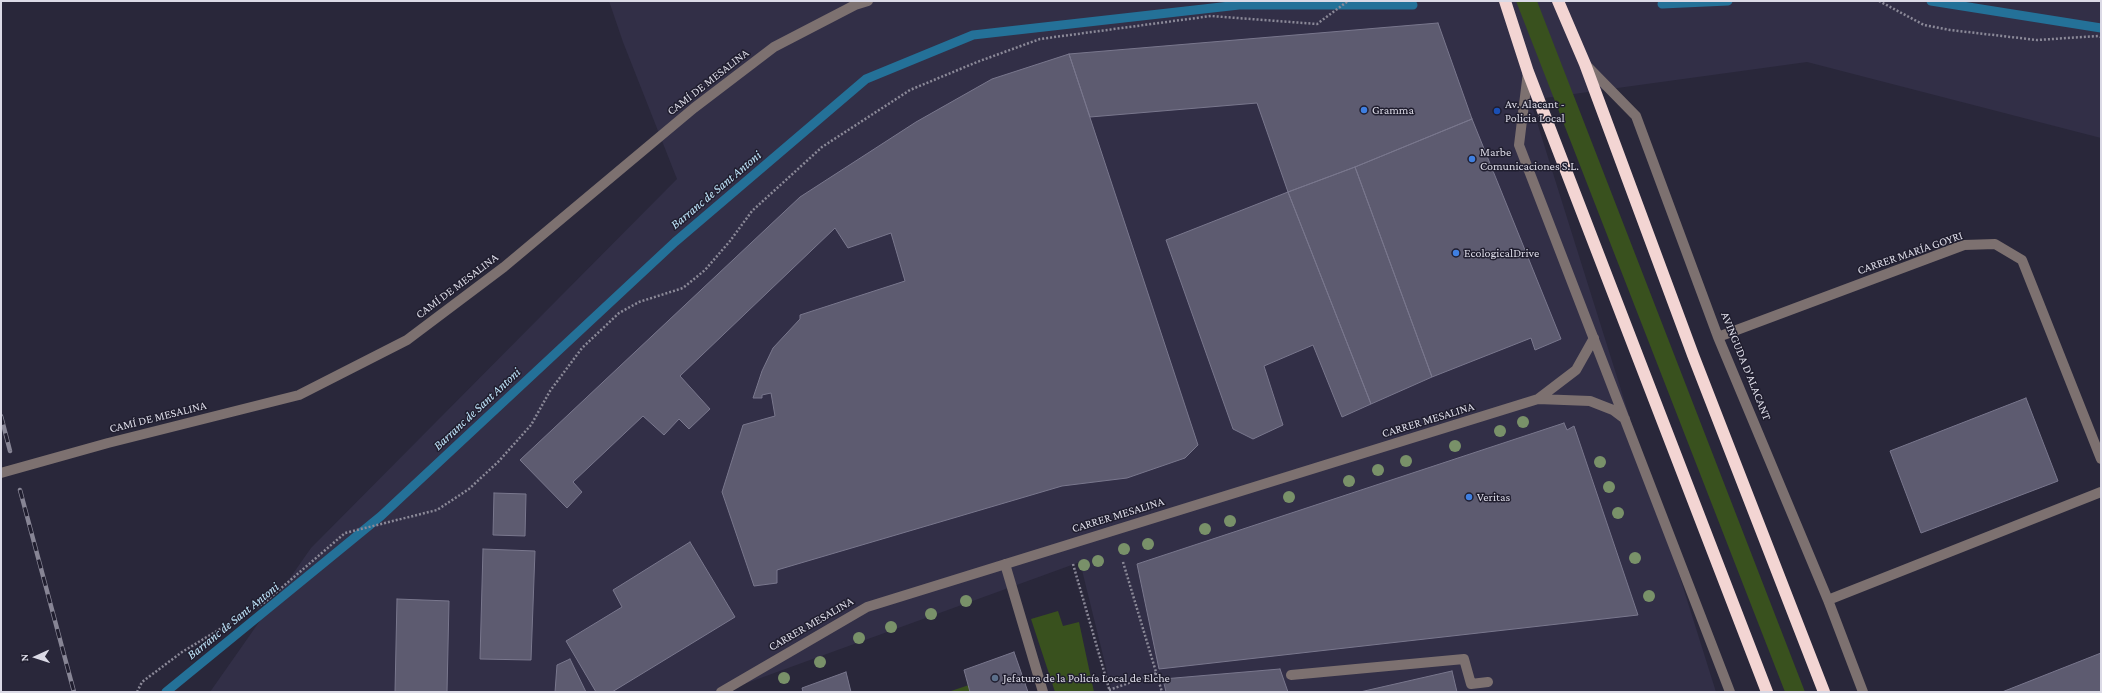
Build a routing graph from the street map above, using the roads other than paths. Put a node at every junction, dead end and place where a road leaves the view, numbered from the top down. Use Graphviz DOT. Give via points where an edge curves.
graph roads {
  1 [pos="868,1"];
  2 [pos="1505,1"];
  3 [pos="1558,1"];
  4 [pos="1585,64"];
  5 [pos="1528,72"];
  6 [pos="1718,337"];
  7 [pos="1594,338"];
  8 [pos="1538,399"];
  9 [pos="1625,419"];
  10 [pos="2101,458"];
  11 [pos="1,473"];
  12 [pos="2101,492"];
  13 [pos="1005,564"];
  14 [pos="1828,600"];
  15 [pos="1291,675"];
  16 [pos="1488,682"];
  17 [pos="721,692"];
  18 [pos="1043,692"];
  19 [pos="1730,692"];
  20 [pos="1767,692"];
  21 [pos="1824,692"];
  22 [pos="1863,692"];
  1 -- 11 [label="street, CAMÍ DE MESALINA" via="854,5 774,47 694,108 504,267 407,340 299,396"];
  2 -- 5 [label="highway"];
  3 -- 4 [label="highway, AVINGUDA D'ALACANT"];
  4 -- 6 [label="street, AVINGUDA D'ALACANT" via="1636,116"];
  4 -- 21 [label="highway, AVINGUDA D'ALACANT" via="1693,355"];
  5 -- 7 [label="street" via="1519,145"];
  5 -- 20 [label="highway"];
  6 -- 10 [label="street, CARRER MARÍA GOYRI" via="1964,245 1995,244 2022,260"];
  6 -- 14 [label="street, AVINGUDA D'ALACANT"];
  7 -- 8 [label="street, CARRER MESALINA" via="1576,370"];
  7 -- 9 [label="street"];
  8 -- 9 [label="street, CARRER MESALINA" via="1590,401 1613,410"];
  8 -- 13 [label="street, CARRER MESALINA"];
  9 -- 19 [label="street"];
  12 -- 14 [label="street"];
  13 -- 17 [label="street, CARRER MESALINA" via="866,607"];
  13 -- 18 [label="street"];
  14 -- 22 [label="street, AVINGUDA D'ALACANT"];
  15 -- 16 [label="street" via="1464,659 1471,684"];
}
